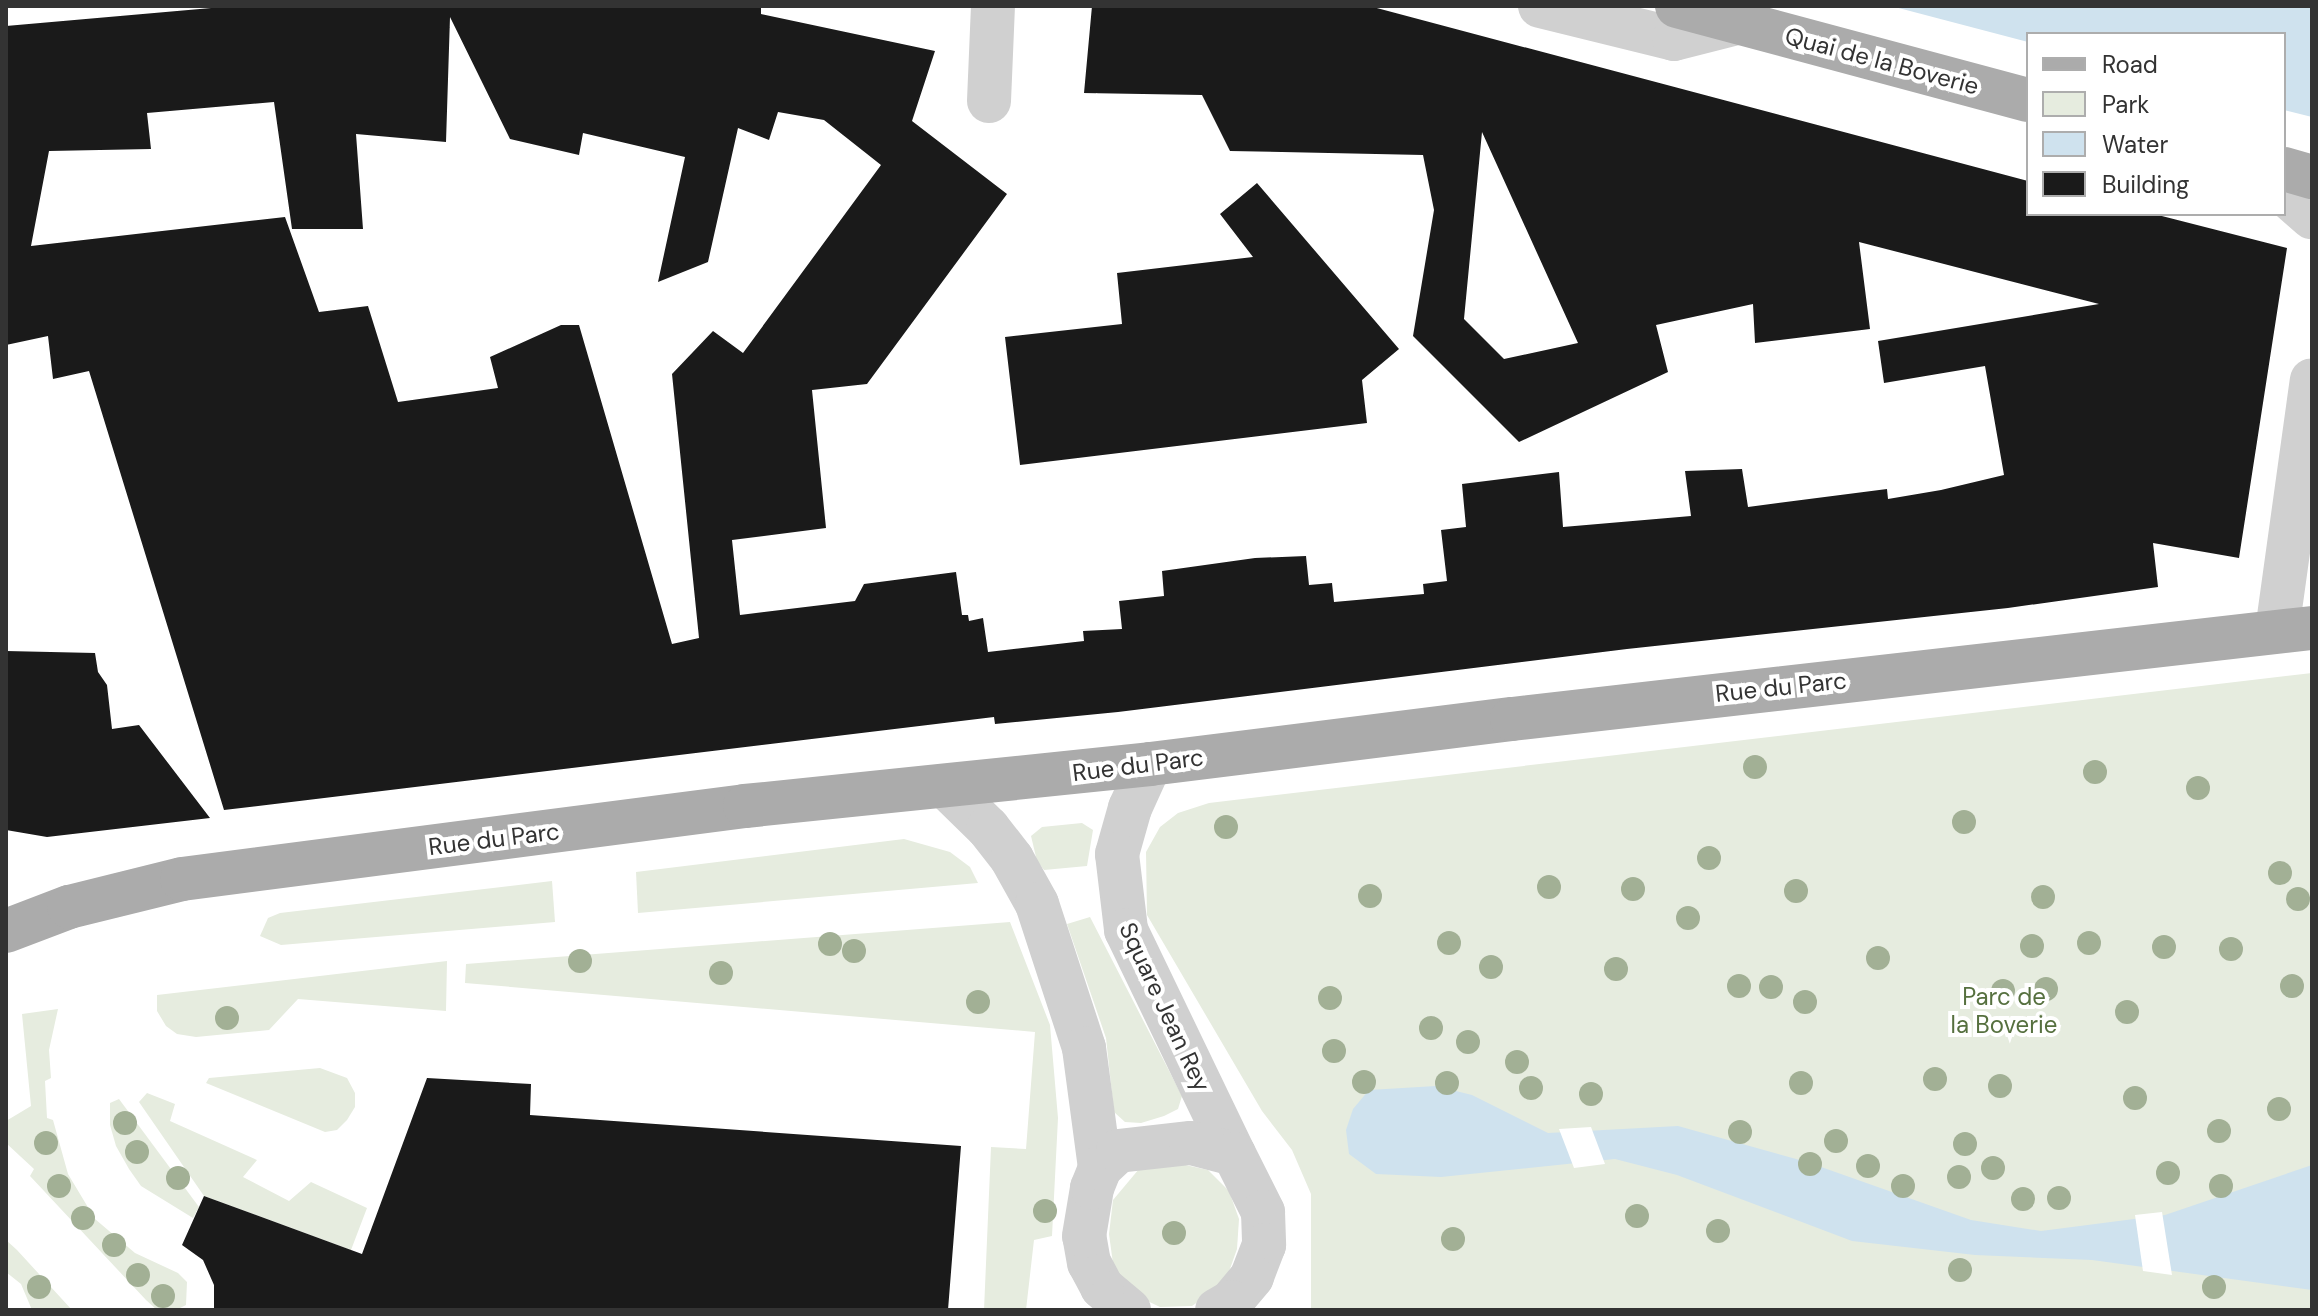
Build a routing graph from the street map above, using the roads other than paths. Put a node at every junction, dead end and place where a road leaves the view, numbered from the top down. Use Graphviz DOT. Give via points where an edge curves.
graph roads {
  1 [pos="993,6"];
  2 [pos="1540,6"];
  3 [pos="1677,6"];
  4 [pos="1737,23"];
  5 [pos="2026,99"];
  6 [pos="989,101"];
  7 [pos="2286,170"];
  8 [pos="2312,177"];
  9 [pos="2286,195"];
  10 [pos="2312,217"];
  11 [pos="2312,380"];
  12 [pos="2294,630"];
  13 [pos="1150,764"];
  14 [pos="945,786"];
  15 [pos="6,931"];
  16 [pos="1234,1154"];
  17 [pos="1100,1168"];
  18 [pos="1129,1310"];
  19 [pos="1217,1310"];
  1 -- 6 [label="street"];
  2 -- 4 [label="street, Quai de la Boverie" via="1674,39"];
  3 -- 4 [label="main road, Quai de la Boverie"];
  4 -- 5 [label="main road, Quai de la Boverie"];
  7 -- 8 [label="main road"];
  9 -- 10 [label="street"];
  11 -- 12 [label="street"];
  12 -- 13 [label="main road, Rue du Parc"];
  13 -- 14 [label="main road, Rue du Parc"];
  13 -- 16 [label="street, Square Jean Rey" via="1117,854 1126,930"];
  14 -- 15 [label="main road, Rue du Parc" via="745,806 182,879 69,907"];
  14 -- 17 [label="street" via="988,828 1037,904 1084,1048"];
  16 -- 17 [label="street" via="1191,1143 1151,1144 1118,1151"];
  16 -- 19 [label="street, Square Jean Rey" via="1263,1212 1264,1245 1252,1277"];
  17 -- 18 [label="street" via="1087,1208 1084,1236 1089,1263 1102,1287"];
}
